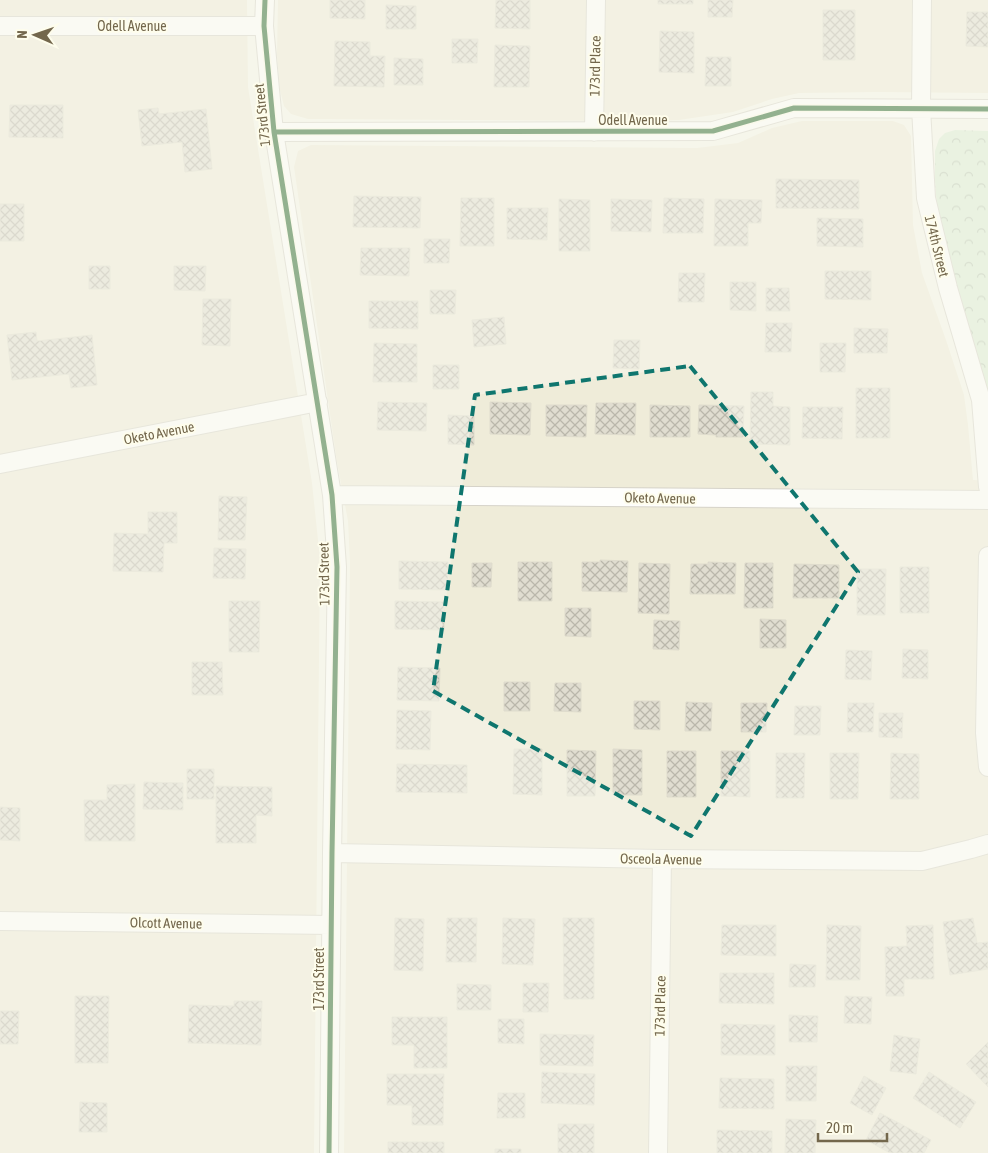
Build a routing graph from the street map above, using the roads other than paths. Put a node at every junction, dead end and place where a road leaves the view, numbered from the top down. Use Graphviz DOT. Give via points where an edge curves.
graph roads {
  1 [pos="265,0"];
  2 [pos="596,0"];
  3 [pos="922,0"];
  4 [pos="0,26"];
  5 [pos="264,26"];
  6 [pos="921,108"];
  7 [pos="988,109"];
  8 [pos="274,132"];
  9 [pos="594,132"];
  10 [pos="318,402"];
  11 [pos="0,464"];
  12 [pos="988,487"];
  13 [pos="332,495"];
  14 [pos="988,500"];
  15 [pos="988,556"];
  16 [pos="988,767"];
  17 [pos="988,844"];
  18 [pos="332,853"];
  19 [pos="662,859"];
  20 [pos="0,921"];
  21 [pos="331,925"];
  22 [pos="329,1153"];
  23 [pos="658,1153"];
  1 -- 5 [label="street, 173rd Street"];
  2 -- 9 [label="street, 173rd Place"];
  3 -- 6 [label="street, 174th Street"];
  4 -- 5 [label="street, Odell Avenue"];
  5 -- 8 [label="street, 173rd Street"];
  6 -- 7 [label="street, Odell Avenue"];
  6 -- 9 [label="street, Odell Avenue" via="794,108 712,131"];
  6 -- 12 [label="street, 174th Street" via="926,198 981,400"];
  8 -- 9 [label="street, Odell Avenue"];
  8 -- 10 [label="street, 173rd Street"];
  10 -- 11 [label="street, Oketo Avenue"];
  10 -- 13 [label="street, 173rd Street"];
  13 -- 14 [label="street, Oketo Avenue"];
  13 -- 18 [label="street, 173rd Street" via="337,567"];
  15 -- 16 [label="street" via="985,733"];
  17 -- 19 [label="street, Osceola Avenue" via="922,861"];
  18 -- 19 [label="street, Osceola Avenue"];
  18 -- 21 [label="street, 173rd Street"];
  19 -- 23 [label="street, 173rd Place"];
  20 -- 21 [label="street, Olcott Avenue"];
  21 -- 22 [label="street, 173rd Street"];
}
